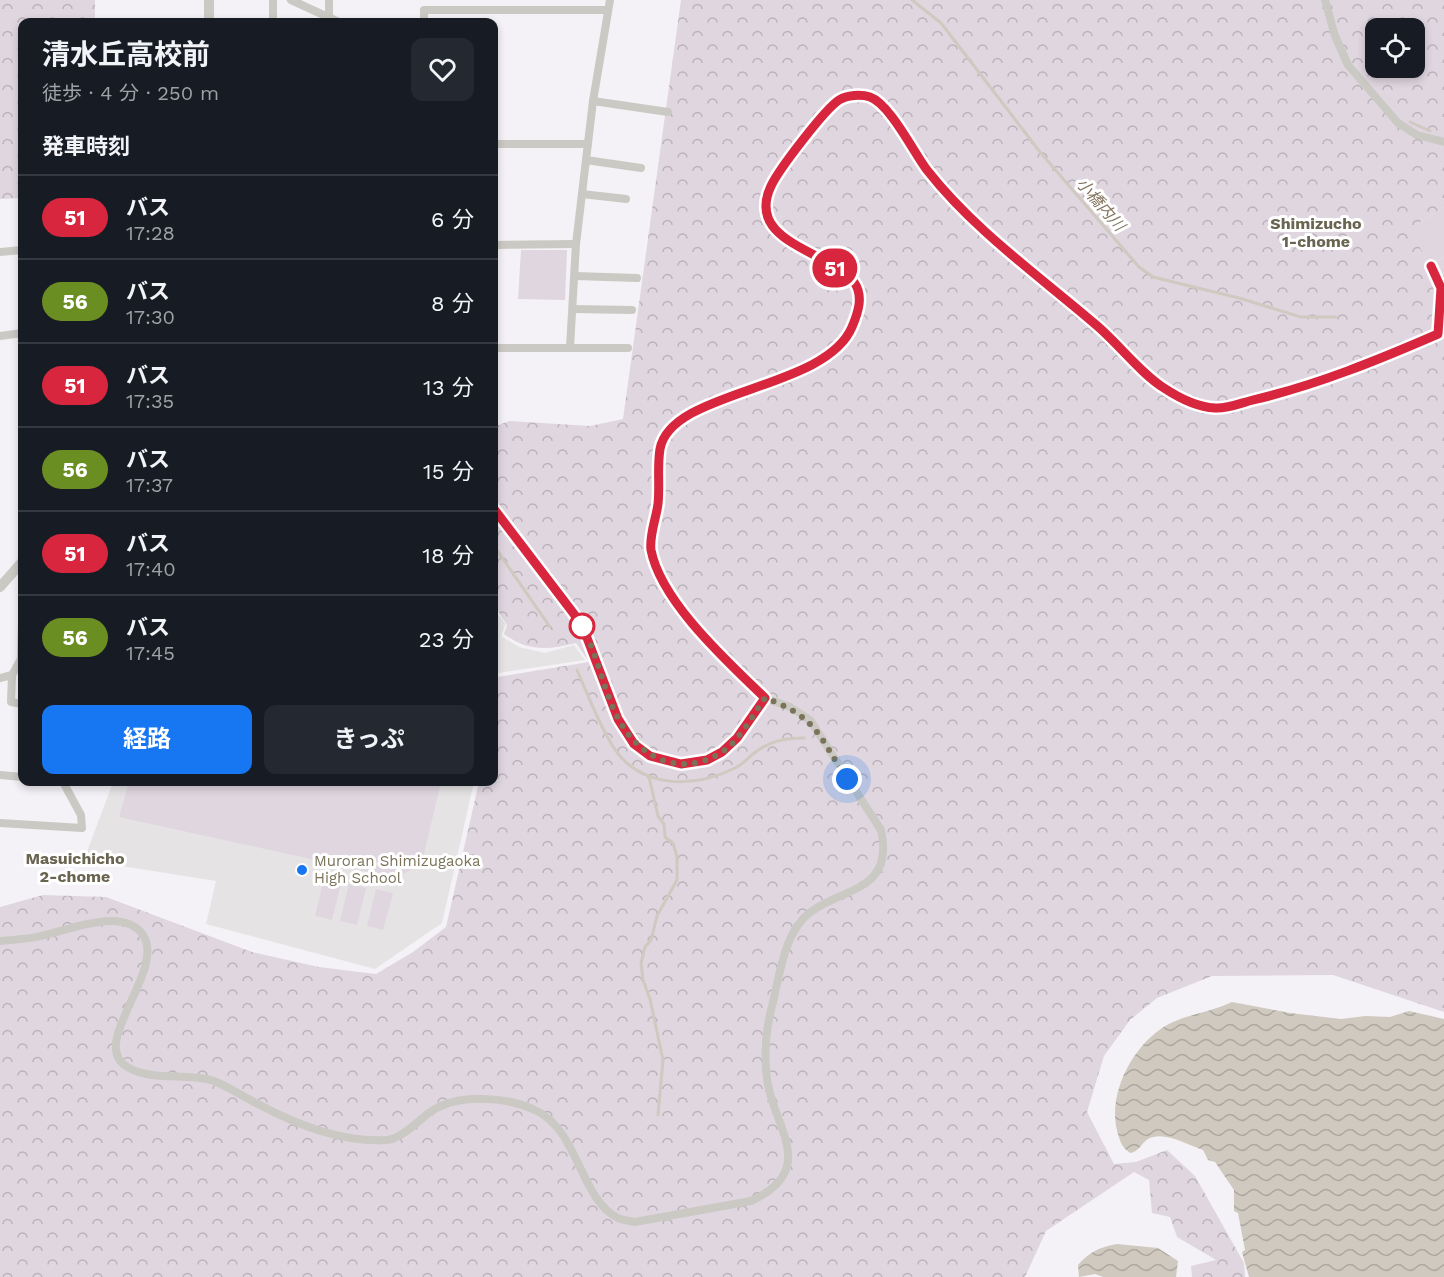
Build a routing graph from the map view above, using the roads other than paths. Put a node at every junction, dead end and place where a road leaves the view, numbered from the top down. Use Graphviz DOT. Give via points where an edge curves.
graph roads {
  1 [pos="209,0"];
  2 [pos="273,0"];
  3 [pos="291,0"];
  4 [pos="329,0"];
  5 [pos="610,0"];
  6 [pos="1325,0"];
  7 [pos="608,10"];
  8 [pos="209,18"];
  9 [pos="273,18"];
  10 [pos="328,18"];
  11 [pos="333,18"];
  12 [pos="424,18"];
  13 [pos="593,101"];
  14 [pos="668,112"];
  15 [pos="1444,142"];
  16 [pos="498,144"];
  17 [pos="588,144"];
  18 [pos="586,160"];
  19 [pos="641,168"];
  20 [pos="582,194"];
  21 [pos="626,200"];
  22 [pos="576,244"];
  23 [pos="498,245"];
  24 [pos="18,250"];
  25 [pos="0,252"];
  26 [pos="1431,266"];
  27 [pos="575,276"];
  28 [pos="637,278"];
  29 [pos="573,309"];
  30 [pos="632,310"];
  31 [pos="1441,333"];
  32 [pos="18,334"];
  33 [pos="0,336"];
  34 [pos="570,347"];
  35 [pos="498,348"];
  36 [pos="628,348"];
  37 [pos="498,514"];
  38 [pos="18,567"];
  39 [pos="0,588"];
  40 [pos="18,664"];
  41 [pos="12,675"];
  42 [pos="0,678"];
  43 [pos="765,698"];
  44 [pos="18,703"];
  45 [pos="0,775"];
  46 [pos="18,777"];
  47 [pos="65,786"];
  48 [pos="0,823"];
  49 [pos="0,941"];
  1 -- 8 [label="street"];
  2 -- 9 [label="street"];
  3 -- 10 [label="street"];
  4 -- 11 [label="street"];
  5 -- 7 [label="street"];
  6 -- 15 [label="street" via="1348,65 1398,123 1417,135"];
  7 -- 12 [label="street" via="424,10"];
  7 -- 13 [label="street"];
  13 -- 14 [label="street"];
  13 -- 17 [label="street"];
  16 -- 17 [label="street"];
  17 -- 18 [label="street"];
  18 -- 19 [label="street"];
  18 -- 20 [label="street"];
  20 -- 21 [label="street"];
  20 -- 22 [label="street"];
  22 -- 23 [label="street"];
  22 -- 27 [label="street"];
  24 -- 25 [label="street"];
  26 -- 31 [label="street" via="1441,288"];
  27 -- 28 [label="street"];
  27 -- 29 [label="street"];
  29 -- 30 [label="street"];
  29 -- 34 [label="street"];
  31 -- 43 [label="street" via="1325,379 1266,397 1218,409 1193,403 1161,387 1099,327 972,220 928,171 882,105 870,97 851,95 838,100 771,184 766,200 767,215 776,230 855,283 860,302 850,332 825,356 797,372 676,422 662,439 659,456 658,503 650,545 664,584 700,633"];
  32 -- 33 [label="street"];
  34 -- 35 [label="street"];
  34 -- 36 [label="street"];
  37 -- 43 [label="street" via="574,614 589,640 618,719 634,744 650,756 681,764 707,760 737,738"];
  38 -- 39 [label="street"];
  40 -- 41 [label="street"];
  41 -- 42 [label="street"];
  41 -- 44 [label="street" via="11,702"];
  43 -- 49 [label="street" via="810,720 881,830 885,847 882,864 873,876 802,920 792,938 771,1010 766,1048 767,1080 790,1152 777,1182 751,1201 635,1222 618,1218 603,1206 554,1124 538,1111 518,1105 488,1100 447,1102 391,1140 363,1140 315,1130 212,1081 128,1068 118,1058 115,1041 145,971 148,947 142,933 121,921 101,921 42,936"];
  45 -- 46 [label="street"];
  47 -- 48 [label="street" via="81,815 82,828"];
}
